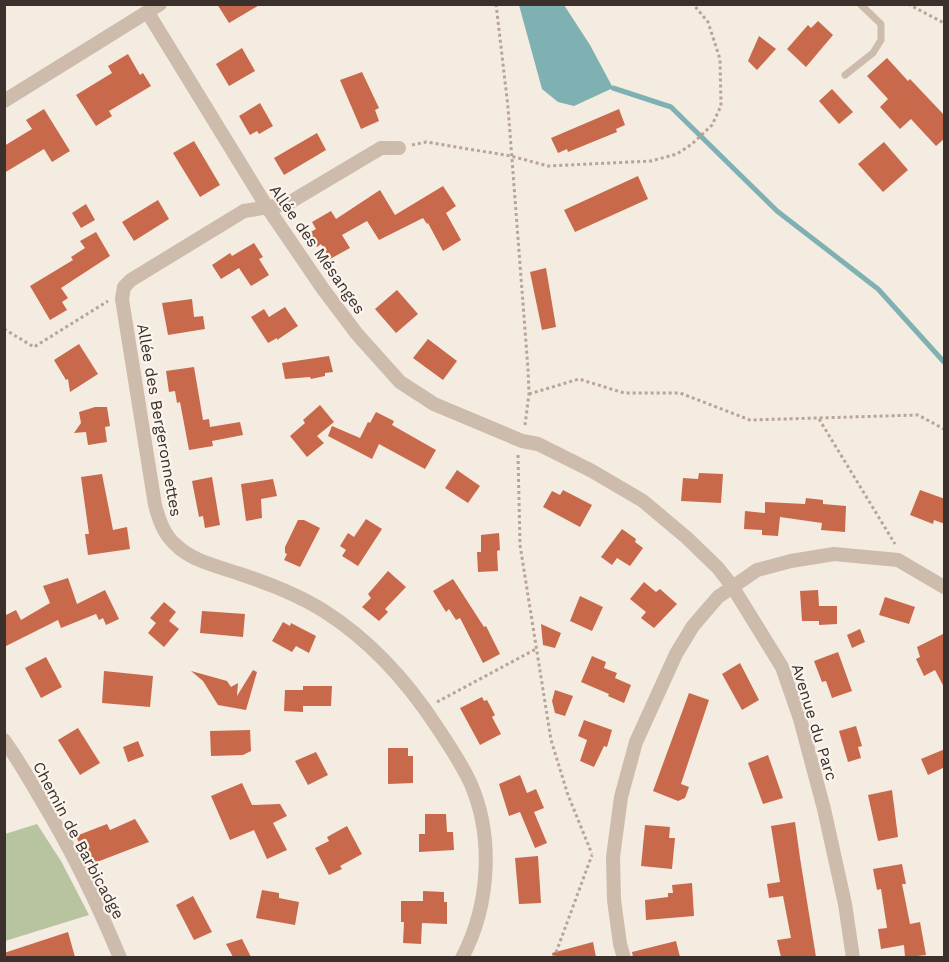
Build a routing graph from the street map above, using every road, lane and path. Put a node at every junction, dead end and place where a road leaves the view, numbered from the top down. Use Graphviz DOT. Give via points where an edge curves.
graph roads {
  1 [pos="160,4"];
  2 [pos="693,4"];
  3 [pos="860,4"];
  4 [pos="908,4"];
  5 [pos="148,13"];
  6 [pos="945,23"];
  7 [pos="845,75"];
  8 [pos="4,101"];
  9 [pos="399,148"];
  10 [pos="267,207"];
  11 [pos="122,292"];
  12 [pos="4,330"];
  13 [pos="530,394"];
  14 [pos="818,418"];
  15 [pos="945,429"];
  16 [pos="522,441"];
  17 [pos="898,560"];
  18 [pos="732,586"];
  19 [pos="945,587"];
  20 [pos="536,649"];
  21 [pos="425,709"];
  22 [pos="4,740"];
  23 [pos="613,857"];
  24 [pos="120,957"];
  25 [pos="462,957"];
  26 [pos="554,957"];
  27 [pos="624,957"];
  28 [pos="853,957"];
  1 -- 5 [label="street"];
  2 -- 9 [label="path" via="708,22 720,59 721,106 712,125 677,154 651,161 548,166 426,142"];
  3 -- 7 [label="lane" via="880,24 881,40 873,53"];
  4 -- 6 [label="path"];
  5 -- 8 [label="street"];
  5 -- 10 [label="street, Allée des Mésanges"];
  9 -- 10 [label="street" via="381,148 287,204"];
  10 -- 11 [label="street" via="244,211 131,280"];
  10 -- 16 [label="street, Allée des Mésanges" via="323,289 400,382 434,404"];
  11 -- 12 [label="path" via="34,347"];
  11 -- 21 [label="street, Allée des Bergeronnettes" via="155,506 169,538 201,561 283,589 324,610 389,663"];
  13 -- 14 [label="path" via="579,378 624,393 680,393 750,420"];
  14 -- 15 [label="path" via="918,415"];
  14 -- 17 [label="path" via="896,545"];
  16 -- 18 [label="street, Avenue du Parc" via="538,444 643,501 687,538"];
  17 -- 18 [label="street" via="834,554 758,570"];
  17 -- 19 [label="street"];
  18 -- 23 [label="street" via="687,635 636,742 621,797"];
  18 -- 28 [label="street, Avenue du Parc" via="782,667 800,719 824,809"];
  20 -- 21 [label="path"];
  21 -- 25 [label="street, Allée des Bergeronnettes" via="470,782 483,825 483,892 474,931"];
  22 -- 24 [label="street, Chemin de Barbicadge" via="69,848"];
  23 -- 26 [label="path" via="592,854"];
  23 -- 27 [label="street" via="614,900"];
}
